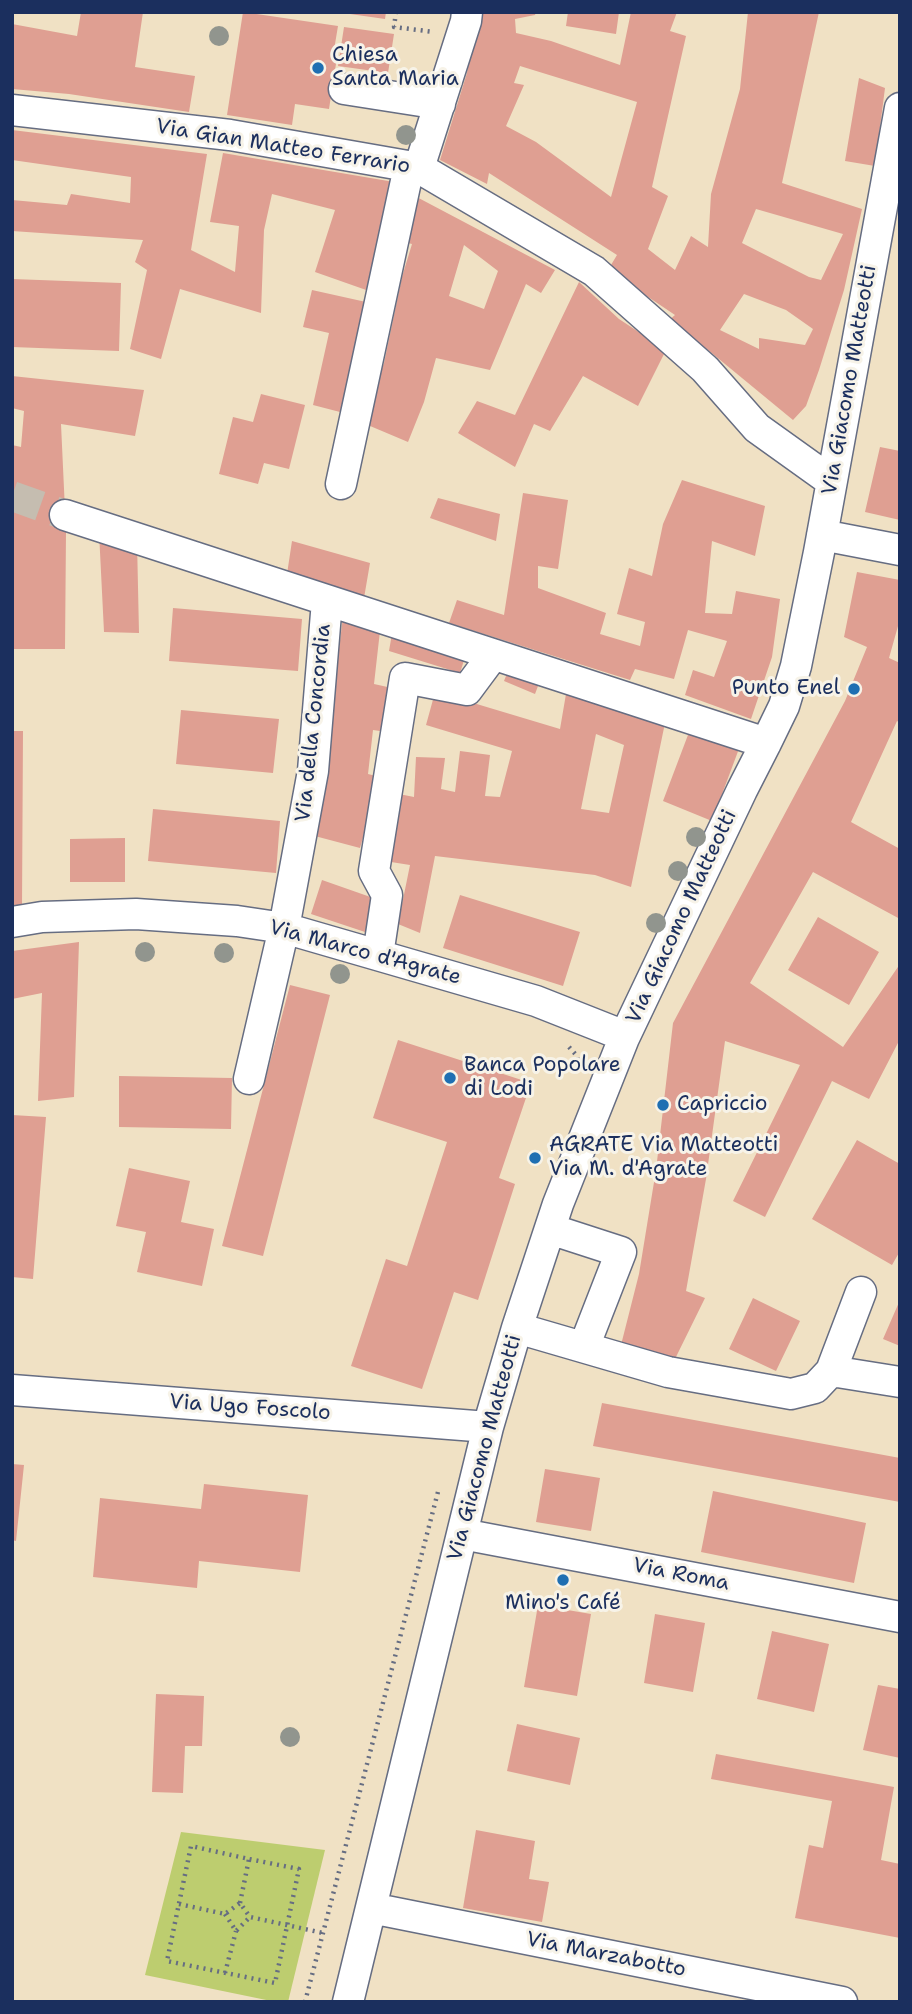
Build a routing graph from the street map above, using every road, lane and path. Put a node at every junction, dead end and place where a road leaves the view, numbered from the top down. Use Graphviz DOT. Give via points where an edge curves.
graph roads {
  1 [pos="396,12"];
  2 [pos="464,24"];
  3 [pos="344,89"];
  4 [pos="440,104"];
  5 [pos="900,108"];
  6 [pos="12,110"];
  7 [pos="414,168"];
  8 [pos="831,481"];
  9 [pos="341,484"];
  10 [pos="65,515"];
  11 [pos="822,535"];
  12 [pos="900,550"];
  13 [pos="327,601"];
  14 [pos="493,655"];
  15 [pos="766,744"];
  16 [pos="12,922"];
  17 [pos="285,928"];
  18 [pos="378,955"];
  19 [pos="624,1038"];
  20 [pos="249,1079"];
  21 [pos="550,1229"];
  22 [pos="861,1292"];
  23 [pos="517,1328"];
  24 [pos="584,1347"];
  25 [pos="831,1371"];
  26 [pos="900,1382"];
  27 [pos="12,1390"];
  28 [pos="488,1427"];
  29 [pos="462,1534"];
  30 [pos="900,1617"];
  31 [pos="249,1859"];
  32 [pos="240,1903"];
  33 [pos="179,1904"];
  34 [pos="371,1908"];
  35 [pos="225,1914"];
  36 [pos="250,1917"];
  37 [pos="288,1925"];
  38 [pos="236,1931"];
  39 [pos="323,1933"];
  40 [pos="225,1973"];
  41 [pos="348,2002"];
  42 [pos="842,2002"];
  1 -- 2 [label="path" via="394,27"];
  2 -- 4 [label="street"];
  3 -- 4 [label="street"];
  4 -- 7 [label="street"];
  5 -- 8 [label="street, Via Giacomo Matteotti"];
  6 -- 7 [label="street, Via Gian Matteo Ferrario" via="230,135"];
  7 -- 8 [label="street, Via Gian Matteo Ferrario" via="594,271 705,369 757,428"];
  7 -- 9 [label="street"];
  8 -- 11 [label="street, Via Giacomo Matteotti"];
  10 -- 13 [label="street, Via della Concordia"];
  11 -- 12 [label="street"];
  11 -- 15 [label="street, Via Giacomo Matteotti" via="796,666"];
  13 -- 14 [label="street, Via della Concordia"];
  13 -- 17 [label="street, Via della Concordia" via="313,771"];
  14 -- 15 [label="street, Via della Concordia"];
  14 -- 18 [label="street" via="467,690 405,678 374,871 387,895"];
  15 -- 19 [label="street, Via Giacomo Matteotti"];
  16 -- 17 [label="street, Via Marco d'Agrate" via="136,914"];
  17 -- 18 [label="street, Via Marco d'Agrate"];
  17 -- 20 [label="street, Via della Concordia"];
  18 -- 19 [label="street, Via Marco d'Agrate" via="536,1001"];
  19 -- 21 [label="street, Via Giacomo Matteotti"];
  21 -- 23 [label="street, Via Giacomo Matteotti"];
  21 -- 24 [label="street" via="621,1252"];
  22 -- 25 [label="street"];
  23 -- 24 [label="street"];
  23 -- 28 [label="street, Via Giacomo Matteotti"];
  24 -- 25 [label="street" via="668,1372 792,1394 815,1388"];
  25 -- 26 [label="street"];
  27 -- 28 [label="street, Via Ugo Foscolo"];
  28 -- 29 [label="street, Via Giacomo Matteotti"];
  29 -- 30 [label="street, Via Roma"];
  29 -- 34 [label="street, Via Giacomo Matteotti"];
  31 -- 32 [label="path"];
  31 -- 33 [label="path" via="191,1846"];
  31 -- 37 [label="path" via="299,1869"];
  32 -- 35 [label="path"];
  32 -- 36 [label="path"];
  33 -- 35 [label="path"];
  33 -- 40 [label="path" via="167,1961"];
  34 -- 41 [label="street, Via Giacomo Matteotti"];
  34 -- 42 [label="street, Via Marzabotto"];
  35 -- 38 [label="path"];
  36 -- 37 [label="path"];
  36 -- 38 [label="path"];
  37 -- 39 [label="path"];
  37 -- 40 [label="path" via="275,1983"];
  38 -- 40 [label="path"];
}
